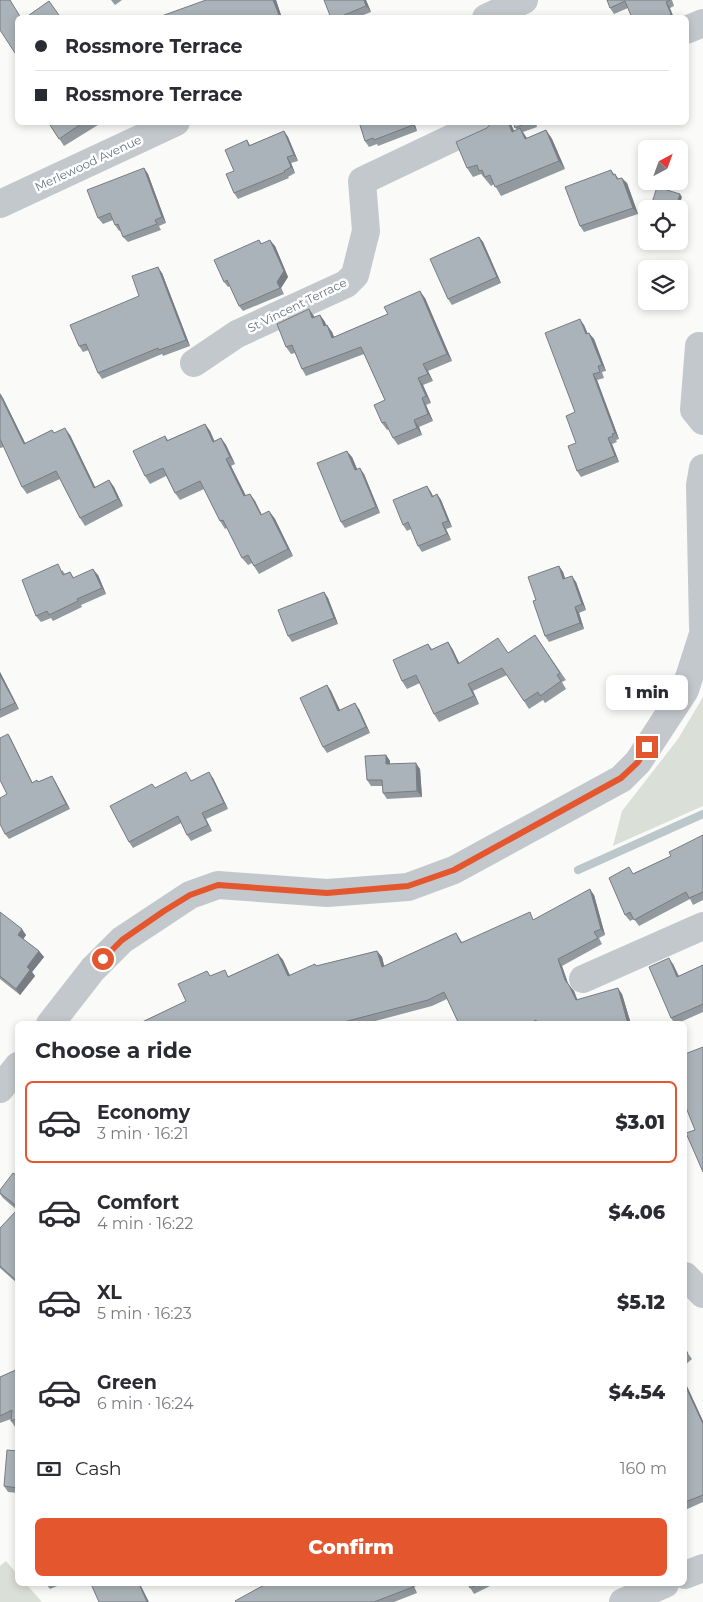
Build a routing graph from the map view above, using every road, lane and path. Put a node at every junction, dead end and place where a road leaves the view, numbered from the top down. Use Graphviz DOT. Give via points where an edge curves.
graph roads {
  1 [pos="524,0"];
  2 [pos="492,15"];
  3 [pos="703,23"];
  4 [pos="689,29"];
  5 [pos="170,125"];
  6 [pos="480,125"];
  7 [pos="0,204"];
  8 [pos="699,346"];
  9 [pos="194,363"];
  10 [pos="703,421"];
  11 [pos="703,468"];
  12 [pos="703,627"];
  13 [pos="703,634"];
  14 [pos="703,926"];
  15 [pos="583,979"];
  16 [pos="52,1021"];
  17 [pos="15,1070"];
  18 [pos="0,1089"];
  19 [pos="687,1278"];
  20 [pos="703,1294"];
  21 [pos="703,1568"];
  22 [pos="687,1574"];
  23 [pos="660,1586"];
  24 [pos="624,1602"];
  1 -- 2 [label="street"];
  3 -- 4 [label="street"];
  5 -- 7 [label="street, Merlewood Avenue"];
  6 -- 9 [label="street, St Vincent Terrace" via="362,181 366,231 355,275 346,284 237,334"];
  8 -- 10 [label="street" via="694,410"];
  11 -- 12 [label="street" via="700,485"];
  13 -- 16 [label="street" via="685,690 638,762 621,778 454,870 408,886 327,893 218,885 190,895 122,940 93,968"];
  14 -- 15 [label="street"];
  17 -- 18 [label="street"];
  19 -- 20 [label="street"];
  21 -- 22 [label="street"];
  23 -- 24 [label="street"];
}
